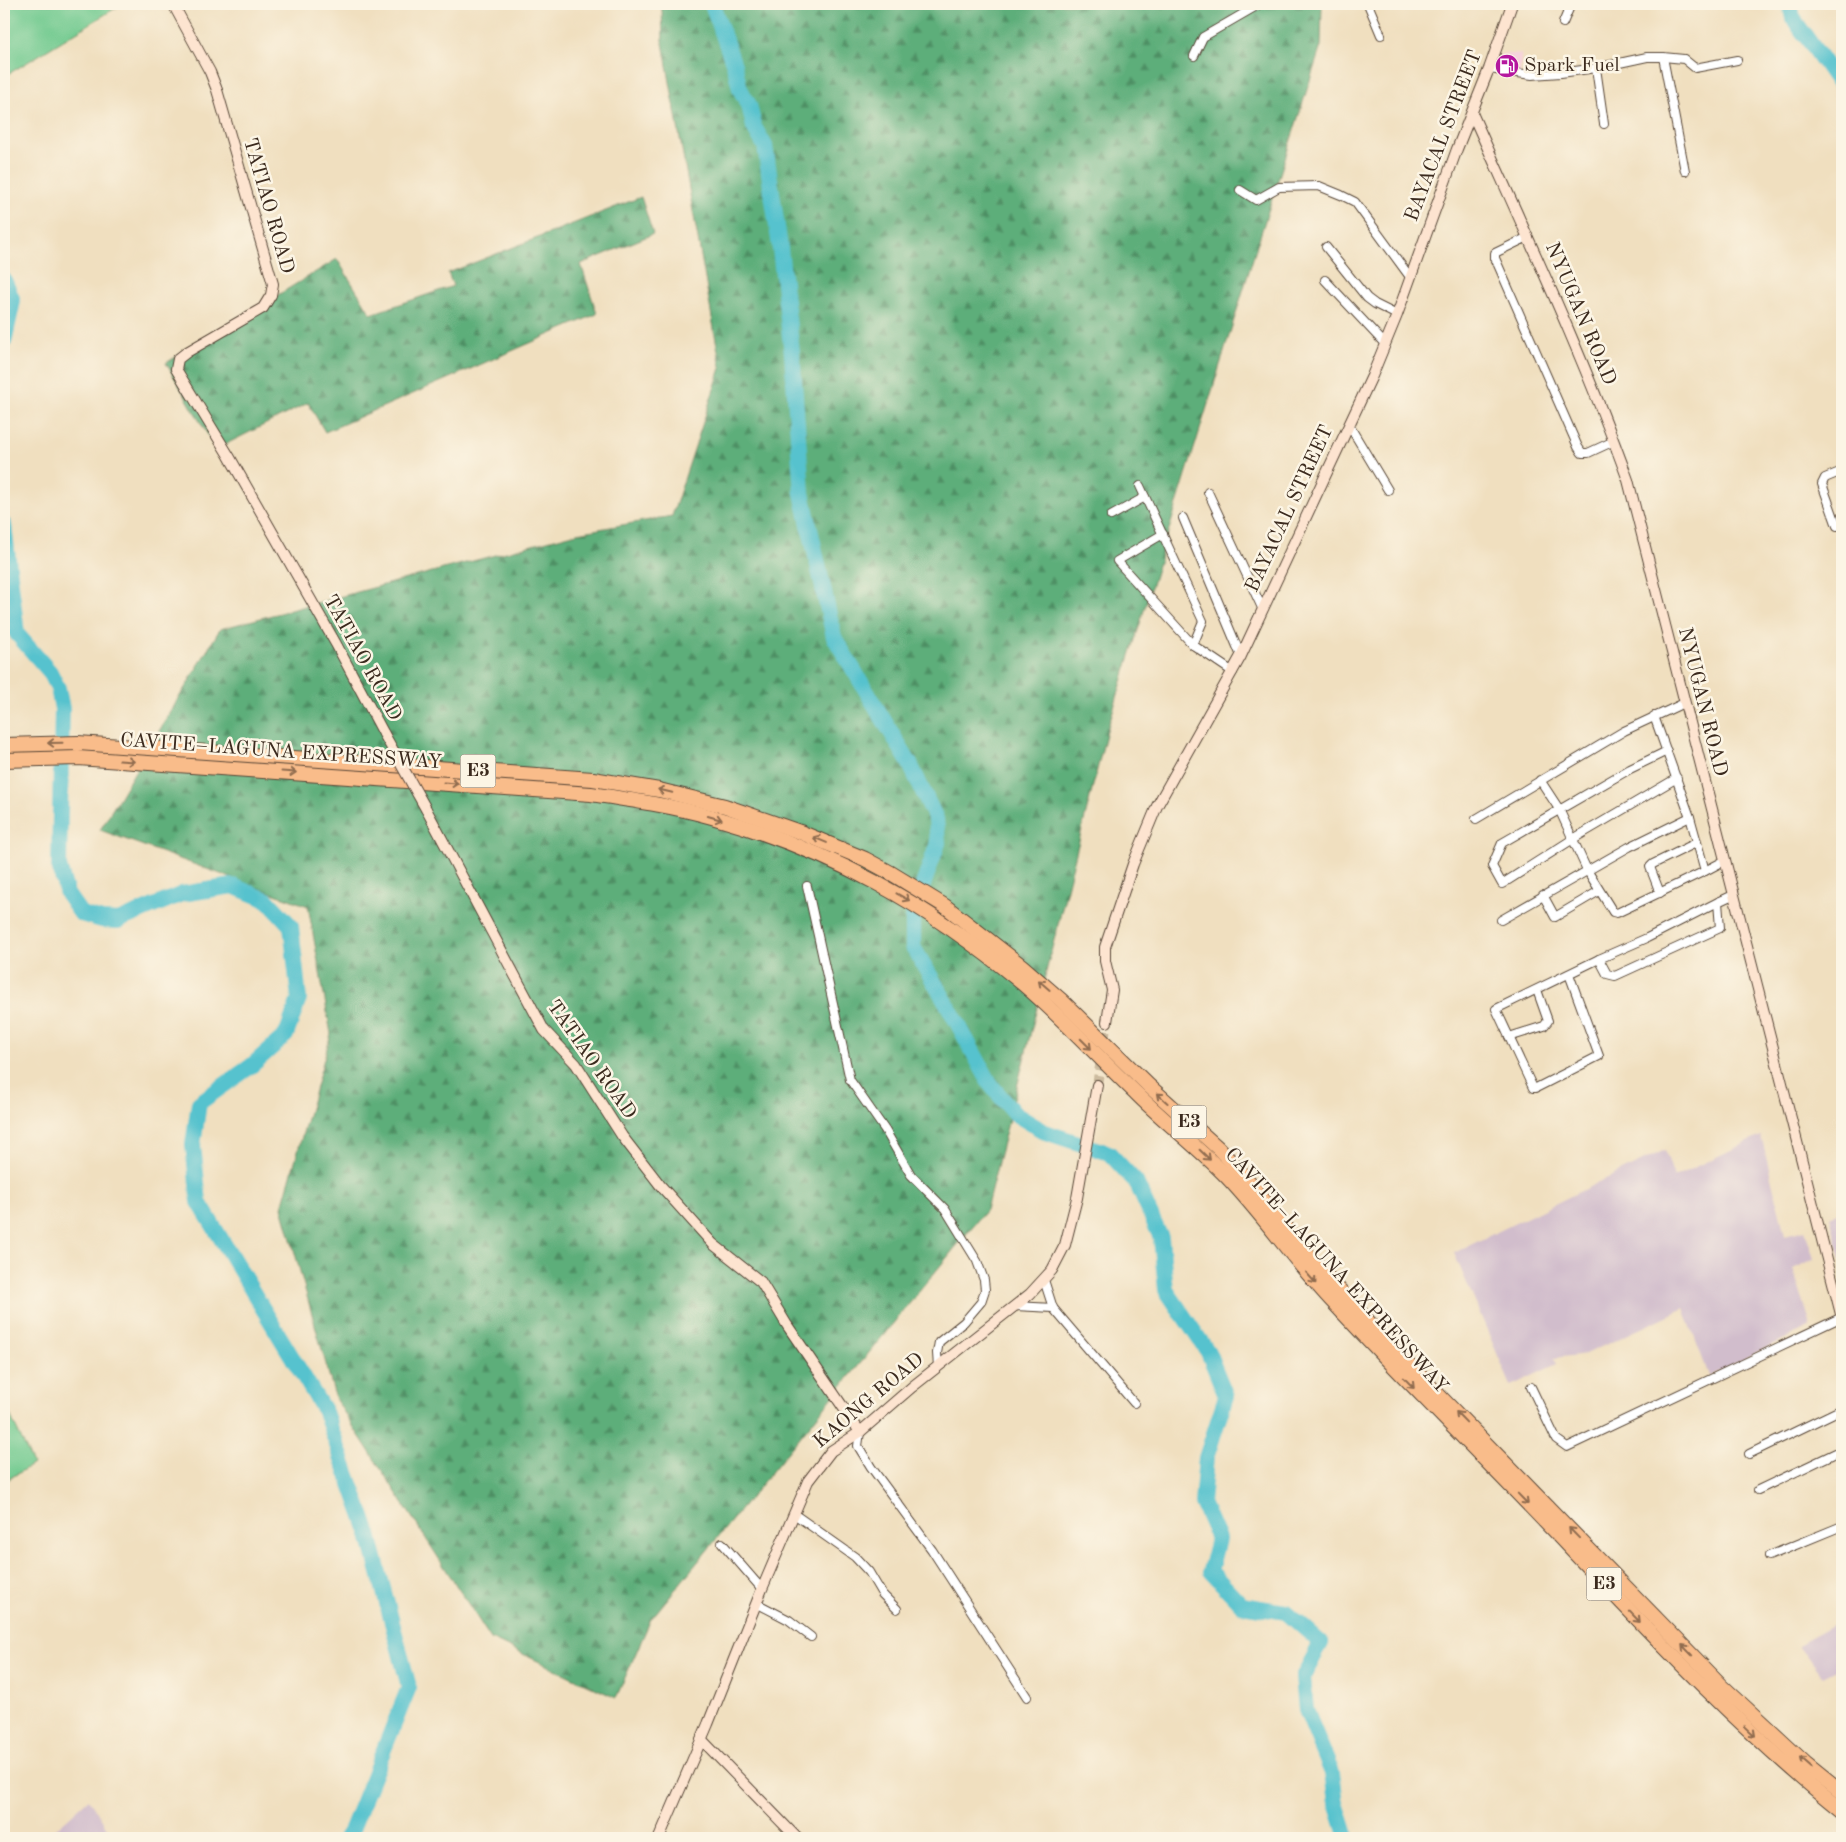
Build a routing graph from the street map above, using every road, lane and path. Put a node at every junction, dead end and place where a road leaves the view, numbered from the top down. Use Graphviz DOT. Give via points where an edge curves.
graph roads {
  1 [pos="173,4"];
  2 [pos="1260,4"];
  3 [pos="1368,4"];
  4 [pos="1512,4"];
  5 [pos="1571,4"];
  6 [pos="1563,23"];
  7 [pos="1381,34"];
  8 [pos="1194,56"];
  9 [pos="1663,56"];
  10 [pos="1737,60"];
  11 [pos="1596,68"];
  12 [pos="1489,69"];
  13 [pos="1472,114"];
  14 [pos="1604,124"];
  15 [pos="1685,171"];
  16 [pos="1240,190"];
  17 [pos="1528,237"];
  18 [pos="1326,247"];
  19 [pos="1410,276"];
  20 [pos="1325,280"];
  21 [pos="1396,316"];
  22 [pos="1385,344"];
  23 [pos="1348,425"];
  24 [pos="1614,440"];
  25 [pos="1842,471"];
  26 [pos="1140,486"];
  27 [pos="1388,490"];
  28 [pos="1208,492"];
  29 [pos="1145,497"];
  30 [pos="1111,516"];
  31 [pos="1183,518"];
  32 [pos="1842,524"];
  33 [pos="1163,534"];
  34 [pos="1262,608"];
  35 [pos="1193,645"];
  36 [pos="1241,656"];
  37 [pos="1233,672"];
  38 [pos="1684,703"];
  39 [pos="1654,716"];
  40 [pos="4,745"];
  41 [pos="1667,751"];
  42 [pos="4,760"];
  43 [pos="1677,778"];
  44 [pos="1540,780"];
  45 [pos="1559,809"];
  46 [pos="1690,817"];
  47 [pos="1476,819"];
  48 [pos="1573,839"];
  49 [pos="1696,843"];
  50 [pos="1724,861"];
  51 [pos="1587,870"];
  52 [pos="1704,871"];
  53 [pos="807,886"];
  54 [pos="1599,891"];
  55 [pos="1660,893"];
  56 [pos="1543,895"];
  57 [pos="1733,895"];
  58 [pos="1718,902"];
  59 [pos="1500,920"];
  60 [pos="1599,959"];
  61 [pos="1568,974"];
  62 [pos="1537,990"];
  63 [pos="1107,1022"];
  64 [pos="1509,1037"];
  65 [pos="1097,1085"];
  66 [pos="1044,1280"];
  67 [pos="1015,1306"];
  68 [pos="1053,1308"];
  69 [pos="1842,1317"];
  70 [pos="938,1367"];
  71 [pos="1531,1387"];
  72 [pos="1134,1403"];
  73 [pos="1842,1408"];
  74 [pos="860,1432"];
  75 [pos="1842,1450"];
  76 [pos="1748,1454"];
  77 [pos="1758,1490"];
  78 [pos="794,1514"];
  79 [pos="1842,1526"];
  80 [pos="722,1543"];
  81 [pos="1769,1556"];
  82 [pos="762,1589"];
  83 [pos="756,1603"];
  84 [pos="897,1609"];
  85 [pos="811,1637"];
  86 [pos="1027,1697"];
  87 [pos="701,1739"];
  88 [pos="1842,1793"];
  89 [pos="1842,1811"];
  90 [pos="659,1838"];
  91 [pos="797,1838"];
  1 -- 74 [label="main road, TATIAO ROAD, bridge" via="217,90 273,284 263,308 187,352 178,359 176,369 331,636 544,1030 576,1064 622,1136 660,1185 713,1244 761,1282"];
  2 -- 8 [label="street" via="1204,37"];
  3 -- 7 [label="street"];
  4 -- 12 [label="main road, BAYACAL STREET"];
  5 -- 6 [label="street"];
  9 -- 10 [label="street" via="1684,59 1694,68"];
  9 -- 11 [label="street"];
  9 -- 15 [label="street"];
  11 -- 12 [label="street" via="1532,75"];
  11 -- 14 [label="street"];
  12 -- 13 [label="main road, BAYACAL STREET"];
  13 -- 17 [label="main road, NYUGAN ROAD"];
  13 -- 19 [label="main road, BAYACAL STREET"];
  16 -- 19 [label="street" via="1256,200 1280,187 1319,186 1355,202"];
  17 -- 24 [label="main road, NYUGAN ROAD"];
  17 -- 24 [label="street" via="1495,253 1495,258 1578,447 1582,453 1588,453"];
  18 -- 21 [label="street" via="1367,298"];
  19 -- 21 [label="main road, BAYACAL STREET"];
  20 -- 22 [label="street"];
  21 -- 22 [label="main road, BAYACAL STREET"];
  22 -- 23 [label="main road, BAYACAL STREET"];
  23 -- 27 [label="street"];
  23 -- 34 [label="main road, BAYACAL STREET"];
  24 -- 38 [label="main road, NYUGAN ROAD" via="1628,480"];
  25 -- 32 [label="street" via="1825,478 1822,484 1837,526"];
  26 -- 29 [label="street"];
  28 -- 34 [label="street"];
  29 -- 30 [label="street"];
  29 -- 33 [label="street"];
  31 -- 36 [label="street"];
  33 -- 35 [label="street" via="1203,621"];
  33 -- 35 [label="street" via="1117,561"];
  34 -- 36 [label="main road, BAYACAL STREET"];
  35 -- 37 [label="street"];
  36 -- 37 [label="main road, BAYACAL STREET"];
  37 -- 63 [label="main road, BAYACAL STREET" via="1157,806 1133,864 1105,947 1112,990"];
  38 -- 39 [label="street"];
  38 -- 50 [label="main road, NYUGAN ROAD"];
  39 -- 41 [label="street"];
  39 -- 44 [label="street"];
  88 -- 40 [label="highway, CAVITE–LAGUNA EXPRESSWAY / E3, one-way" via="1721,1685 1384,1338 1314,1262 1218,1148 1061,1000 973,927 916,887 865,859 725,806 594,779 78,743"];
  41 -- 43 [label="street"];
  41 -- 45 [label="street"];
  42 -- 89 [label="highway, CAVITE–LAGUNA EXPRESSWAY / E3, one-way" via="78,758 591,794 718,819 804,848 860,873 910,901 971,942 1044,1002 1222,1172 1339,1309 1652,1634 1796,1774"];
  43 -- 46 [label="street"];
  43 -- 48 [label="street"];
  44 -- 45 [label="street"];
  44 -- 47 [label="street"];
  45 -- 48 [label="street"];
  45 -- 48 [label="street" via="1502,843 1492,866 1502,884"];
  46 -- 49 [label="street"];
  46 -- 51 [label="street"];
  48 -- 51 [label="street"];
  49 -- 52 [label="street"];
  49 -- 55 [label="street" via="1650,867"];
  50 -- 52 [label="street"];
  50 -- 57 [label="main road, NYUGAN ROAD"];
  51 -- 54 [label="street"];
  51 -- 56 [label="street"];
  52 -- 55 [label="street"];
  53 -- 70 [label="street" via="850,1080 885,1130 910,1174 945,1209 977,1261 984,1280 981,1302 940,1342"];
  54 -- 55 [label="street" via="1617,913"];
  54 -- 56 [label="street" via="1555,917"];
  56 -- 59 [label="street"];
  57 -- 58 [label="street"];
  57 -- 69 [label="main road, NYUGAN ROAD"];
  58 -- 60 [label="street"];
  58 -- 60 [label="street" via="1720,928 1615,976 1606,974"];
  60 -- 61 [label="street"];
  61 -- 62 [label="street"];
  61 -- 64 [label="street" via="1599,1056 1533,1088"];
  62 -- 64 [label="street" via="1548,1021 1544,1026"];
  62 -- 64 [label="street" via="1496,1008"];
  65 -- 66 [label="main road, KAONG ROAD" via="1077,1198 1065,1245"];
  66 -- 67 [label="main road, KAONG ROAD"];
  66 -- 68 [label="street"];
  67 -- 68 [label="street"];
  67 -- 70 [label="main road, KAONG ROAD"];
  68 -- 72 [label="street"];
  69 -- 71 [label="street" via="1567,1447 1556,1440"];
  70 -- 74 [label="main road, KAONG ROAD"];
  73 -- 76 [label="street"];
  74 -- 78 [label="main road, KAONG ROAD" via="831,1451 808,1481"];
  74 -- 86 [label="street" via="858,1446 871,1467 932,1550"];
  75 -- 77 [label="street"];
  78 -- 82 [label="main road, KAONG ROAD"];
  78 -- 84 [label="street" via="855,1557 869,1572 880,1592"];
  79 -- 81 [label="street"];
  80 -- 82 [label="street"];
  82 -- 83 [label="main road, KAONG ROAD"];
  83 -- 85 [label="street" via="789,1620"];
  83 -- 87 [label="main road, KAONG ROAD"];
  87 -- 90 [label="main road, KAONG ROAD"];
  87 -- 91 [label="main road"];
}
